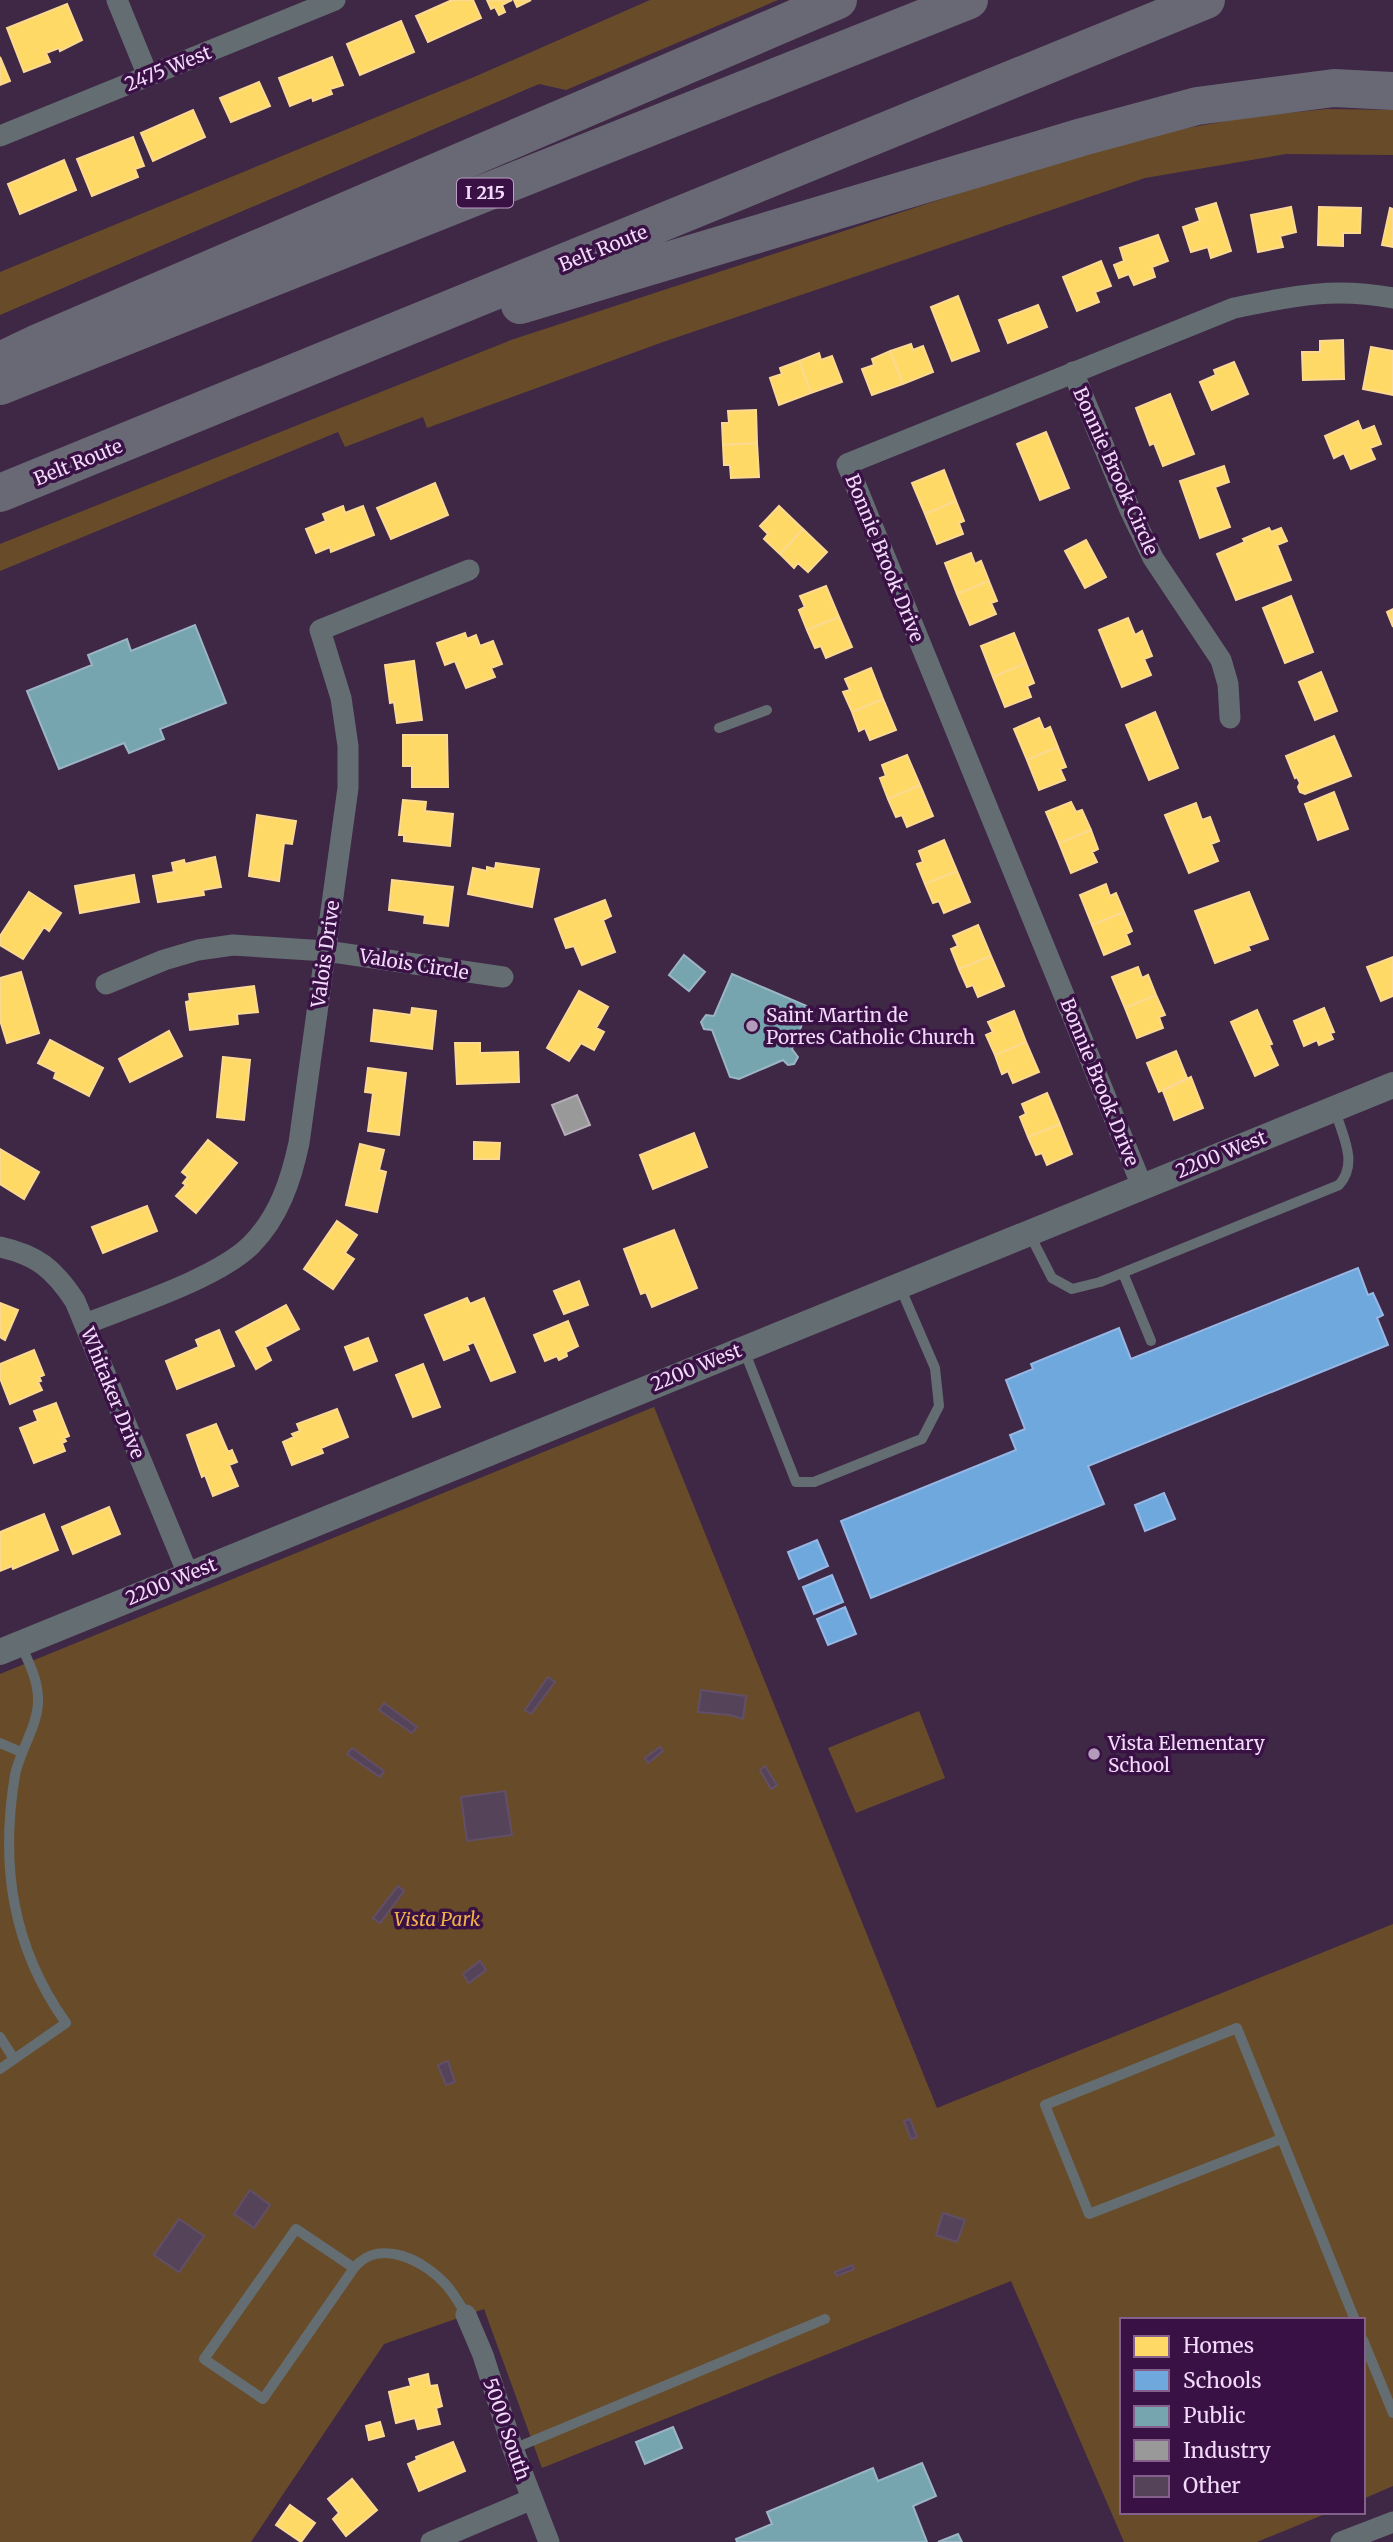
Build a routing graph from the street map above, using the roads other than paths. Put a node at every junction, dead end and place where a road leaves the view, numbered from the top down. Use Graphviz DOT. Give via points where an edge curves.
graph roads {
  1 [pos="117,0"];
  2 [pos="335,0"];
  3 [pos="838,0"];
  4 [pos="969,0"];
  5 [pos="1206,0"];
  6 [pos="148,76"];
  7 [pos="1393,91"];
  8 [pos="0,136"];
  9 [pos="1393,298"];
  10 [pos="0,361"];
  11 [pos="310,368"];
  12 [pos="1073,372"];
  13 [pos="0,386"];
  14 [pos="0,493"];
  15 [pos="469,570"];
  16 [pos="767,710"];
  17 [pos="1230,718"];
  18 [pos="719,729"];
  19 [pos="326,951"];
  20 [pos="503,977"];
  21 [pos="106,984"];
  22 [pos="1393,1085"];
  23 [pos="1334,1108"];
  24 [pos="1142,1186"];
  25 [pos="1029,1232"];
  26 [pos="0,1248"];
  27 [pos="1123,1273"];
  28 [pos="899,1284"];
  29 [pos="85,1324"];
  30 [pos="1151,1341"];
  31 [pos="743,1348"];
  32 [pos="188,1574"];
  33 [pos="10,1648"];
  34 [pos="0,1743"];
  35 [pos="21,1752"];
  36 [pos="0,2037"];
  37 [pos="14,2059"];
  38 [pos="0,2069"];
  39 [pos="1281,2139"];
  40 [pos="354,2268"];
  41 [pos="466,2315"];
  42 [pos="1354,2318"];
  43 [pos="825,2319"];
  44 [pos="1365,2345"];
  45 [pos="1393,2413"];
  46 [pos="513,2449"];
  47 [pos="532,2500"];
  48 [pos="1393,2522"];
  49 [pos="431,2542"];
  50 [pos="549,2542"];
  51 [pos="1341,2542"];
  1 -- 6 [label="street"];
  2 -- 6 [label="street, 2475 West"];
  3 -- 10 [label="highway"];
  4 -- 13 [label="highway, I 215"];
  5 -- 11 [label="highway, Belt Route"];
  6 -- 8 [label="street, 2475 West"];
  7 -- 11 [label="highway" via="1334,88 1197,106"];
  9 -- 12 [label="street, Bonnie Brook Drive" via="1334,292 1284,297 1222,313"];
  11 -- 14 [label="highway, Belt Route"];
  12 -- 17 [label="street, Bonnie Brook Circle" via="1153,558 1221,660"];
  12 -- 24 [label="street, Bonnie Brook Drive" via="847,464"];
  15 -- 19 [label="street, Valois Drive" via="320,630 341,698 348,746 348,788"];
  16 -- 18 [label="lane"];
  19 -- 20 [label="street, Valois Circle"];
  19 -- 21 [label="street, Valois Circle" via="233,945 198,950"];
  19 -- 29 [label="street, Valois Drive" via="299,1143 282,1201 268,1223 232,1260"];
  22 -- 23 [label="street, 2200 West"];
  23 -- 24 [label="street, 2200 West"];
  23 -- 27 [label="lane" via="1351,1162 1339,1185"];
  24 -- 25 [label="street, 2200 West"];
  25 -- 27 [label="lane" via="1052,1278 1072,1289"];
  25 -- 28 [label="street, 2200 West"];
  26 -- 29 [label="street, Whitaker Drive" via="33,1257 48,1267 61,1279"];
  27 -- 30 [label="lane"];
  28 -- 31 [label="street, 2200 West"];
  28 -- 31 [label="lane" via="935,1368 939,1406 922,1439 814,1482 796,1482"];
  29 -- 32 [label="street, Whitaker Drive"];
  31 -- 32 [label="street, 2200 West"];
  32 -- 33 [label="street, 2200 West"];
  33 -- 35 [label="lane" via="34,1677 38,1699"];
  34 -- 35 [label="lane"];
  35 -- 37 [label="lane" via="9,1807 7,1872 33,1966 66,2023"];
  36 -- 37 [label="lane"];
  37 -- 38 [label="lane"];
  39 -- 39 [label="lane" via="1089,2214 1045,2105 1237,2028"];
  39 -- 42 [label="lane"];
  40 -- 40 [label="lane" via="263,2399 204,2359 296,2230"];
  40 -- 41 [label="lane" via="361,2259 377,2253 413,2260 447,2286"];
  41 -- 46 [label="street, 5000 South"];
  43 -- 46 [label="lane"];
  44 -- 45 [label="lane"];
  46 -- 47 [label="street, 5000 South"];
  47 -- 49 [label="street"];
  47 -- 50 [label="street, 5000 South"];
  48 -- 51 [label="street"];
}
